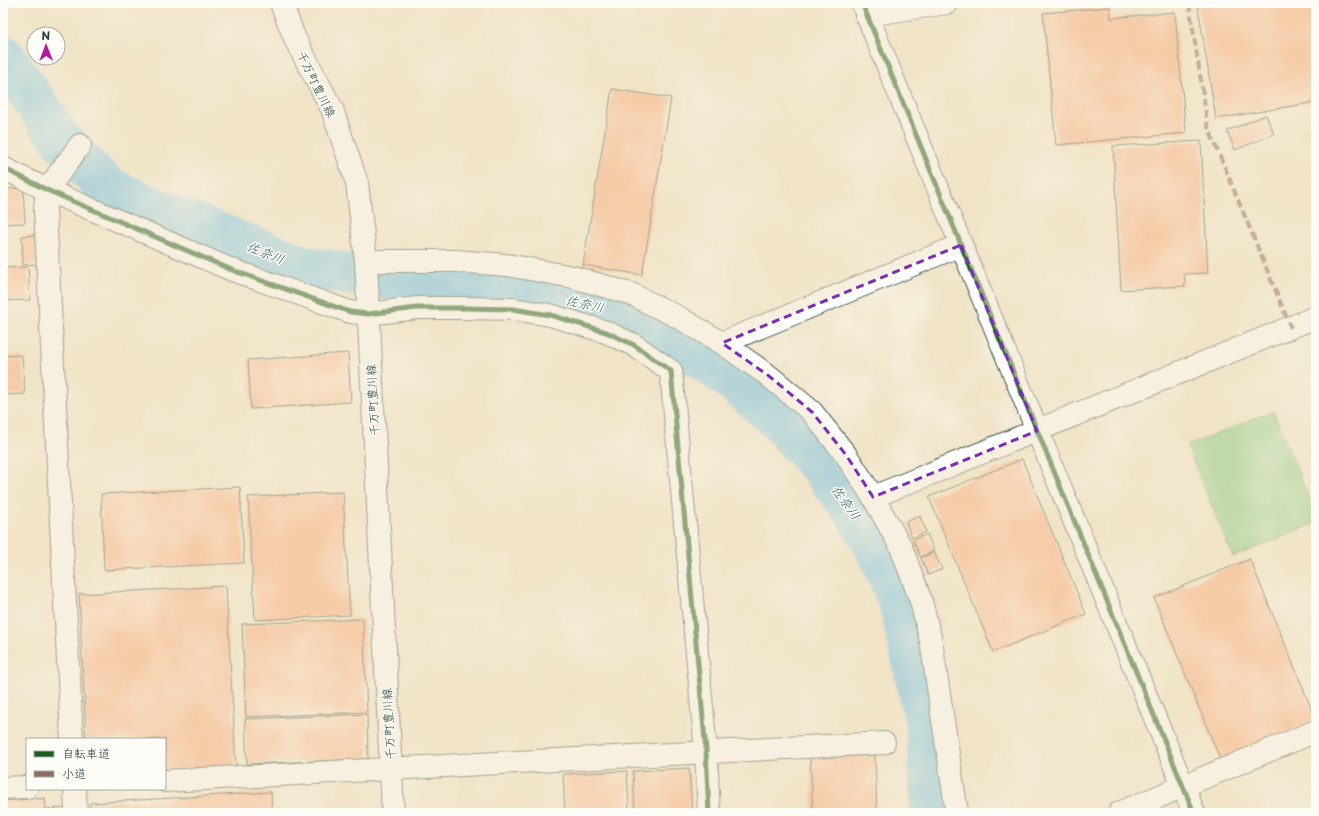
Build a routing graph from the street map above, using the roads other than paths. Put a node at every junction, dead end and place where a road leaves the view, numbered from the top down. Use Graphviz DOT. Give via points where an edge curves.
graph roads {
  1 [pos="281,3"];
  2 [pos="947,3"];
  3 [pos="864,9"];
  4 [pos="80,145"];
  5 [pos="3,168"];
  6 [pos="51,184"];
  7 [pos="961,245"];
  8 [pos="366,261"];
  9 [pos="368,314"];
  10 [pos="1316,317"];
  11 [pos="722,343"];
  12 [pos="1037,431"];
  13 [pos="873,497"];
  14 [pos="1316,731"];
  15 [pos="72,738"];
  16 [pos="884,743"];
  17 [pos="706,751"];
  18 [pos="391,770"];
  19 [pos="166,781"];
  20 [pos="26,787"];
  21 [pos="1183,787"];
  22 [pos="3,788"];
  23 [pos="75,790"];
  24 [pos="76,813"];
  25 [pos="393,813"];
  26 [pos="709,813"];
  27 [pos="957,813"];
  28 [pos="1119,813"];
  29 [pos="1194,813"];
  1 -- 8 [label="street, 千万町豊川線" via="295,39 332,109 357,183"];
  2 -- 3 [label="street"];
  3 -- 7 [label="street"];
  4 -- 6 [label="street"];
  5 -- 6 [label="street"];
  6 -- 9 [label="street" via="232,270 350,312"];
  6 -- 15 [label="street" via="44,209"];
  7 -- 11 [label="street"];
  7 -- 12 [label="street"];
  8 -- 9 [label="street, 千万町豊川線"];
  8 -- 11 [label="street" via="400,259 500,264 573,277 631,294 678,317"];
  9 -- 17 [label="street" via="417,308 464,308 513,309 550,315 606,332 634,344 672,371"];
  9 -- 18 [label="street, 千万町豊川線"];
  10 -- 12 [label="street"];
  11 -- 13 [label="street" via="770,376 812,412 846,455"];
  12 -- 13 [label="street"];
  12 -- 21 [label="street"];
  13 -- 27 [label="street" via="901,547 921,601 930,641"];
  14 -- 21 [label="street"];
  16 -- 17 [label="street"];
  17 -- 18 [label="street"];
  17 -- 26 [label="street"];
  18 -- 19 [label="street"];
  18 -- 25 [label="street, 千万町豊川線"];
  20 -- 22 [label="street"];
  21 -- 28 [label="street"];
  21 -- 29 [label="street"];
  23 -- 24 [label="street"];
}
